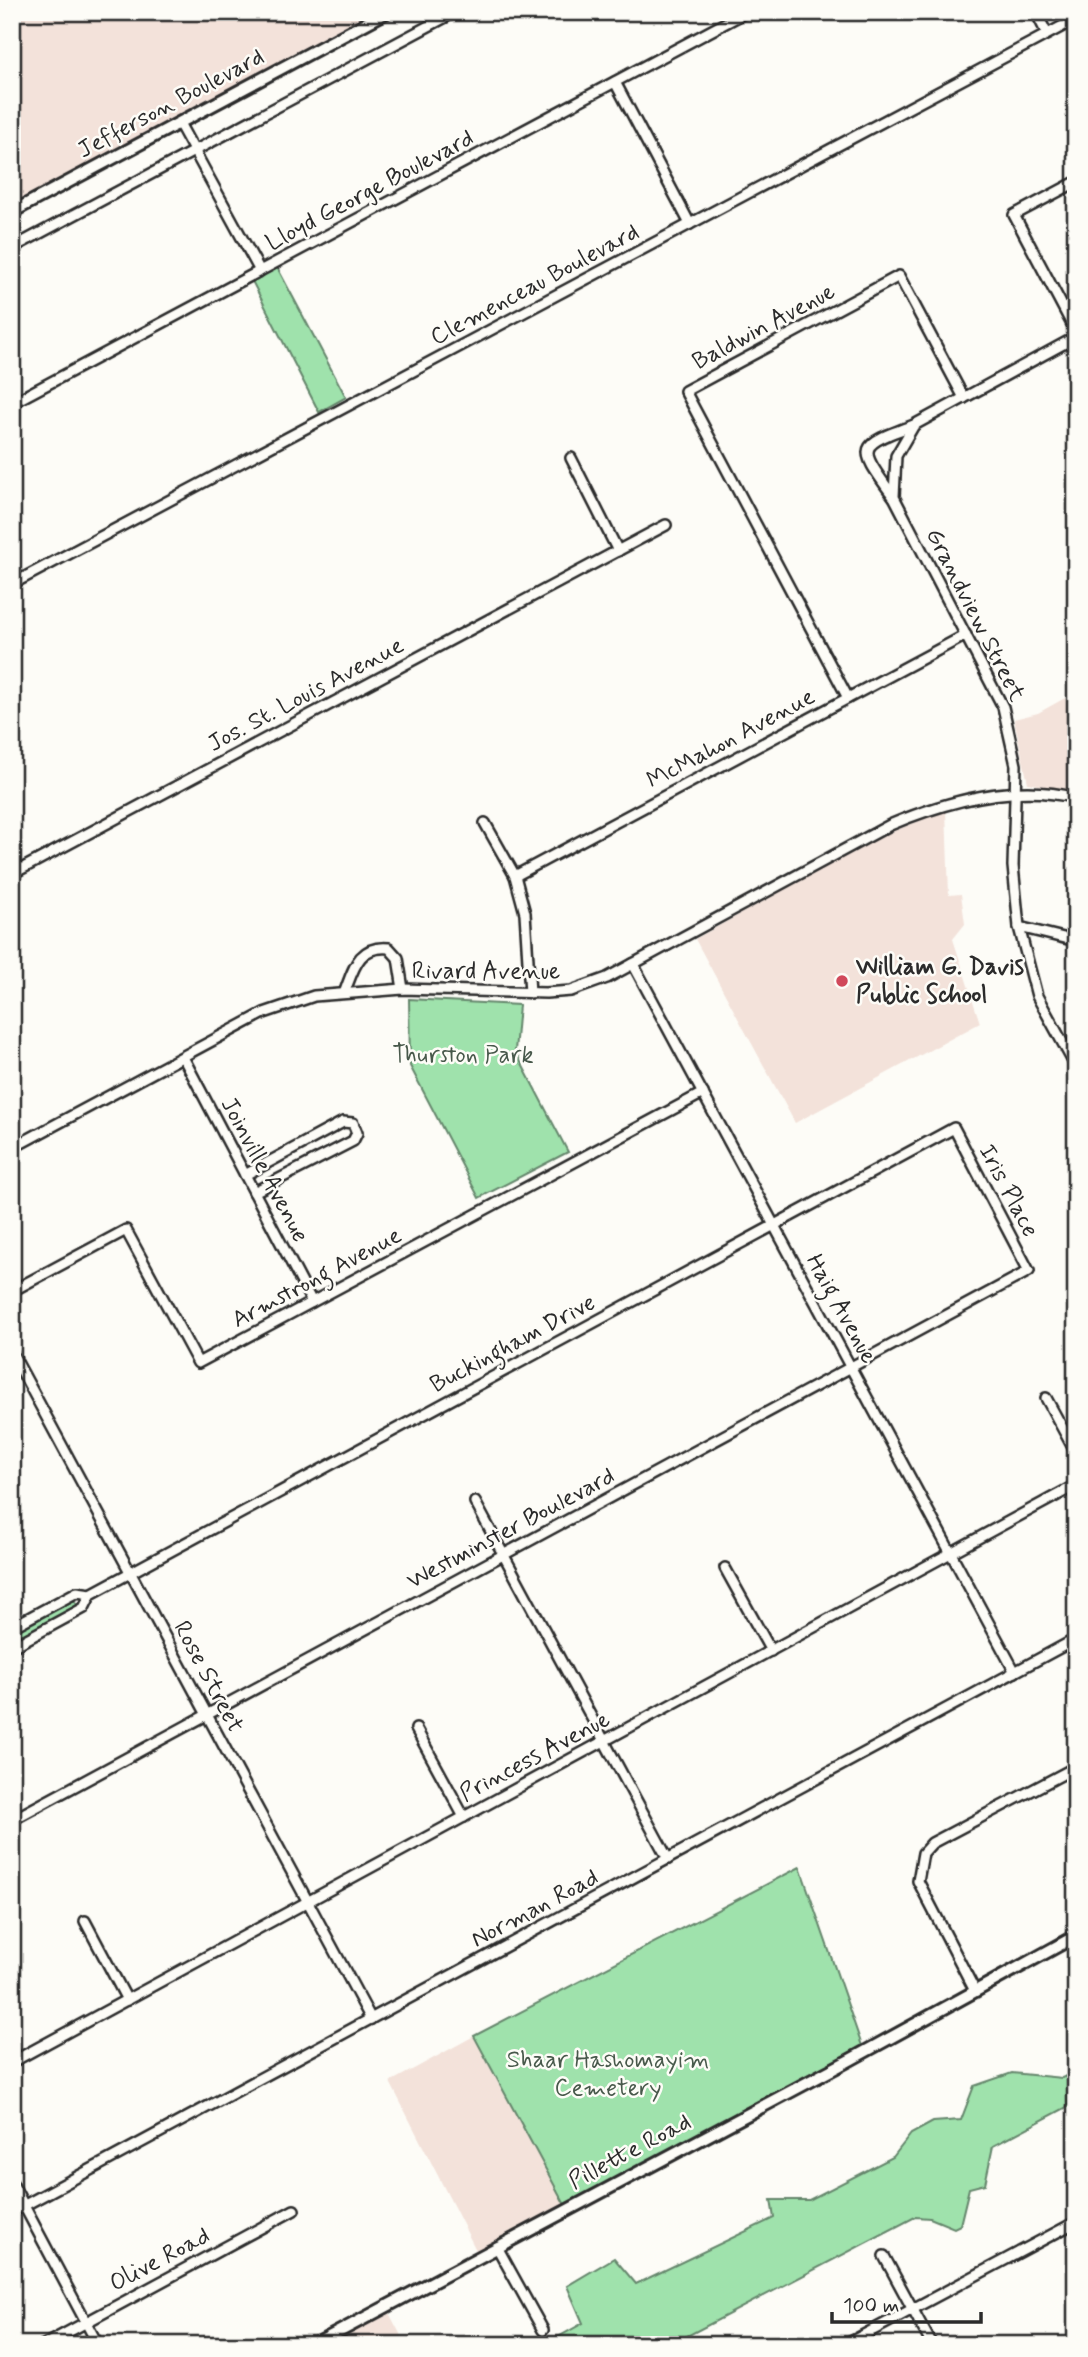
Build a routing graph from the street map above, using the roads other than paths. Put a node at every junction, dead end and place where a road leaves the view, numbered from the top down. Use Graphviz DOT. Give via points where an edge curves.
graph roads {
  1 [pos="387,12"];
  2 [pos="455,12"];
  3 [pos="746,12"];
  4 [pos="1036,12"];
  5 [pos="1076,19"];
  6 [pos="1047,34"];
  7 [pos="615,82"];
  8 [pos="179,123"];
  9 [pos="194,151"];
  10 [pos="1076,182"];
  11 [pos="12,212"];
  12 [pos="690,224"];
  13 [pos="12,248"];
  14 [pos="260,271"];
  15 [pos="1076,335"];
  16 [pos="964,398"];
  17 [pos="12,403"];
  18 [pos="914,425"];
  19 [pos="571,458"];
  20 [pos="894,497"];
  21 [pos="666,525"];
  22 [pos="618,551"];
  23 [pos="12,584"];
  24 [pos="966,635"];
  25 [pos="848,698"];
  26 [pos="1018,794"];
  27 [pos="1076,798"];
  28 [pos="485,822"];
  29 [pos="12,874"];
  30 [pos="515,876"];
  31 [pos="1019,928"];
  32 [pos="1076,941"];
  33 [pos="633,964"];
  34 [pos="403,989"];
  35 [pos="345,991"];
  36 [pos="530,993"];
  37 [pos="183,1056"];
  38 [pos="1076,1068"];
  39 [pos="703,1093"];
  40 [pos="954,1128"];
  41 [pos="12,1148"];
  42 [pos="245,1175"];
  43 [pos="254,1192"];
  44 [pos="773,1226"];
  45 [pos="1029,1271"];
  46 [pos="12,1291"];
  47 [pos="312,1302"];
  48 [pos="12,1353"];
  49 [pos="851,1368"];
  50 [pos="1046,1398"];
  51 [pos="1076,1453"];
  52 [pos="1076,1485"];
  53 [pos="475,1502"];
  54 [pos="951,1553"];
  55 [pos="504,1555"];
  56 [pos="725,1568"];
  57 [pos="131,1573"];
  58 [pos="91,1594"];
  59 [pos="12,1627"];
  60 [pos="1076,1639"];
  61 [pos="12,1647"];
  62 [pos="771,1651"];
  63 [pos="1015,1672"];
  64 [pos="207,1715"];
  65 [pos="416,1729"];
  66 [pos="604,1741"];
  67 [pos="1076,1767"];
  68 [pos="464,1817"];
  69 [pos="12,1821"];
  70 [pos="668,1859"];
  71 [pos="307,1902"];
  72 [pos="85,1921"];
  73 [pos="1076,1936"];
  74 [pos="975,1991"];
  75 [pos="127,2000"];
  76 [pos="370,2019"];
  77 [pos="12,2062"];
  78 [pos="12,2183"];
  79 [pos="24,2206"];
  80 [pos="295,2210"];
  81 [pos="12,2212"];
  82 [pos="1076,2222"];
  83 [pos="497,2247"];
  84 [pos="884,2256"];
  85 [pos="912,2309"];
  86 [pos="86,2322"];
  87 [pos="543,2330"];
  88 [pos="44,2345"];
  89 [pos="98,2345"];
  90 [pos="314,2345"];
  91 [pos="845,2345"];
  92 [pos="932,2345"];
  1 -- 8 [label="street, Jefferson Boulevard"];
  2 -- 9 [label="street"];
  3 -- 7 [label="street, Lloyd George Boulevard"];
  4 -- 6 [label="street"];
  5 -- 6 [label="street, Clemenceau Boulevard"];
  6 -- 12 [label="street, Clemenceau Boulevard"];
  7 -- 12 [label="street"];
  7 -- 14 [label="street, Lloyd George Boulevard"];
  8 -- 9 [label="street"];
  8 -- 11 [label="street, Jefferson Boulevard"];
  9 -- 13 [label="street"];
  9 -- 14 [label="street"];
  10 -- 15 [label="street" via="1014,215"];
  12 -- 23 [label="street, Clemenceau Boulevard"];
  14 -- 17 [label="street, Lloyd George Boulevard"];
  15 -- 16 [label="street, Grandview Street"];
  16 -- 18 [label="street, Grandview Street"];
  16 -- 25 [label="street, Baldwin Avenue" via="899,276 685,391"];
  18 -- 20 [label="street" via="896,456"];
  18 -- 20 [label="street, Grandview Street" via="882,436 870,444 866,455"];
  19 -- 22 [label="street"];
  20 -- 24 [label="street, Grandview Street"];
  21 -- 22 [label="street, Jos. St. Louis Avenue"];
  22 -- 29 [label="street, Jos. St. Louis Avenue"];
  24 -- 25 [label="street, McMahon Avenue"];
  24 -- 26 [label="street, Grandview Street" via="1003,708"];
  25 -- 30 [label="street, McMahon Avenue"];
  26 -- 27 [label="street, Rivard Avenue"];
  26 -- 31 [label="street, Grandview Street" via="1013,866"];
  26 -- 33 [label="street, Rivard Avenue" via="956,801 890,825"];
  28 -- 30 [label="street"];
  30 -- 36 [label="street" via="525,913"];
  31 -- 32 [label="street"];
  31 -- 38 [label="street, Grandview Street" via="1037,996"];
  33 -- 36 [label="street, Rivard Avenue" via="571,991"];
  33 -- 39 [label="street, Haig Avenue"];
  34 -- 35 [label="street, Rivard Avenue"];
  34 -- 35 [label="street" via="398,958 389,948 378,947 356,961"];
  34 -- 36 [label="street, Rivard Avenue"];
  35 -- 37 [label="street, Rivard Avenue" via="264,1013"];
  37 -- 41 [label="street, Rivard Avenue"];
  37 -- 42 [label="street, Joinville Avenue"];
  39 -- 44 [label="street, Haig Avenue"];
  39 -- 47 [label="street, Armstrong Avenue"];
  40 -- 44 [label="street, Buckingham Drive"];
  40 -- 45 [label="street, Iris Place"];
  42 -- 43 [label="street, Joinville Avenue"];
  42 -- 43 [label="street" via="343,1122 352,1123 353,1141"];
  43 -- 47 [label="street, Joinville Avenue"];
  44 -- 49 [label="street, Haig Avenue"];
  44 -- 57 [label="street, Buckingham Drive"];
  45 -- 49 [label="street, Westminster Boulevard"];
  46 -- 47 [label="street, Armstrong Avenue" via="126,1230 198,1363"];
  48 -- 57 [label="street, Rose Street"];
  49 -- 54 [label="street, Haig Avenue"];
  49 -- 55 [label="street, Westminster Boulevard"];
  50 -- 51 [label="street"];
  52 -- 54 [label="street, Princess Avenue"];
  53 -- 55 [label="street"];
  54 -- 62 [label="street, Princess Avenue"];
  54 -- 63 [label="street, Haig Avenue"];
  55 -- 64 [label="street, Westminster Boulevard"];
  55 -- 66 [label="street"];
  56 -- 62 [label="street"];
  57 -- 58 [label="street, Buckingham Drive"];
  57 -- 64 [label="street, Rose Street"];
  58 -- 59 [label="street, Buckingham Drive" via="77,1592"];
  58 -- 61 [label="street, Buckingham Drive" via="84,1608"];
  60 -- 63 [label="street, Norman Road"];
  62 -- 66 [label="street, Princess Avenue"];
  63 -- 70 [label="street, Norman Road"];
  64 -- 69 [label="street, Westminster Boulevard"];
  64 -- 71 [label="street, Rose Street"];
  65 -- 68 [label="street"];
  66 -- 68 [label="street, Princess Avenue"];
  66 -- 70 [label="street"];
  67 -- 74 [label="street" via="932,1843 923,1853 918,1881"];
  68 -- 71 [label="street, Princess Avenue"];
  70 -- 76 [label="street, Norman Road"];
  71 -- 75 [label="street, Princess Avenue"];
  71 -- 76 [label="street, Rose Street"];
  72 -- 75 [label="street"];
  73 -- 74 [label="street, Pillette Road"];
  74 -- 83 [label="street, Pillette Road"];
  75 -- 77 [label="street, Princess Avenue"];
  76 -- 79 [label="street, Norman Road"];
  78 -- 79 [label="street"];
  79 -- 81 [label="street, Norman Road"];
  79 -- 86 [label="street"];
  80 -- 86 [label="street, Olive Road"];
  82 -- 85 [label="street"];
  83 -- 87 [label="street"];
  83 -- 90 [label="street, Pillette Road"];
  84 -- 85 [label="street"];
  85 -- 91 [label="street"];
  85 -- 92 [label="street"];
  86 -- 88 [label="street, Olive Road"];
  86 -- 89 [label="street"];
}
